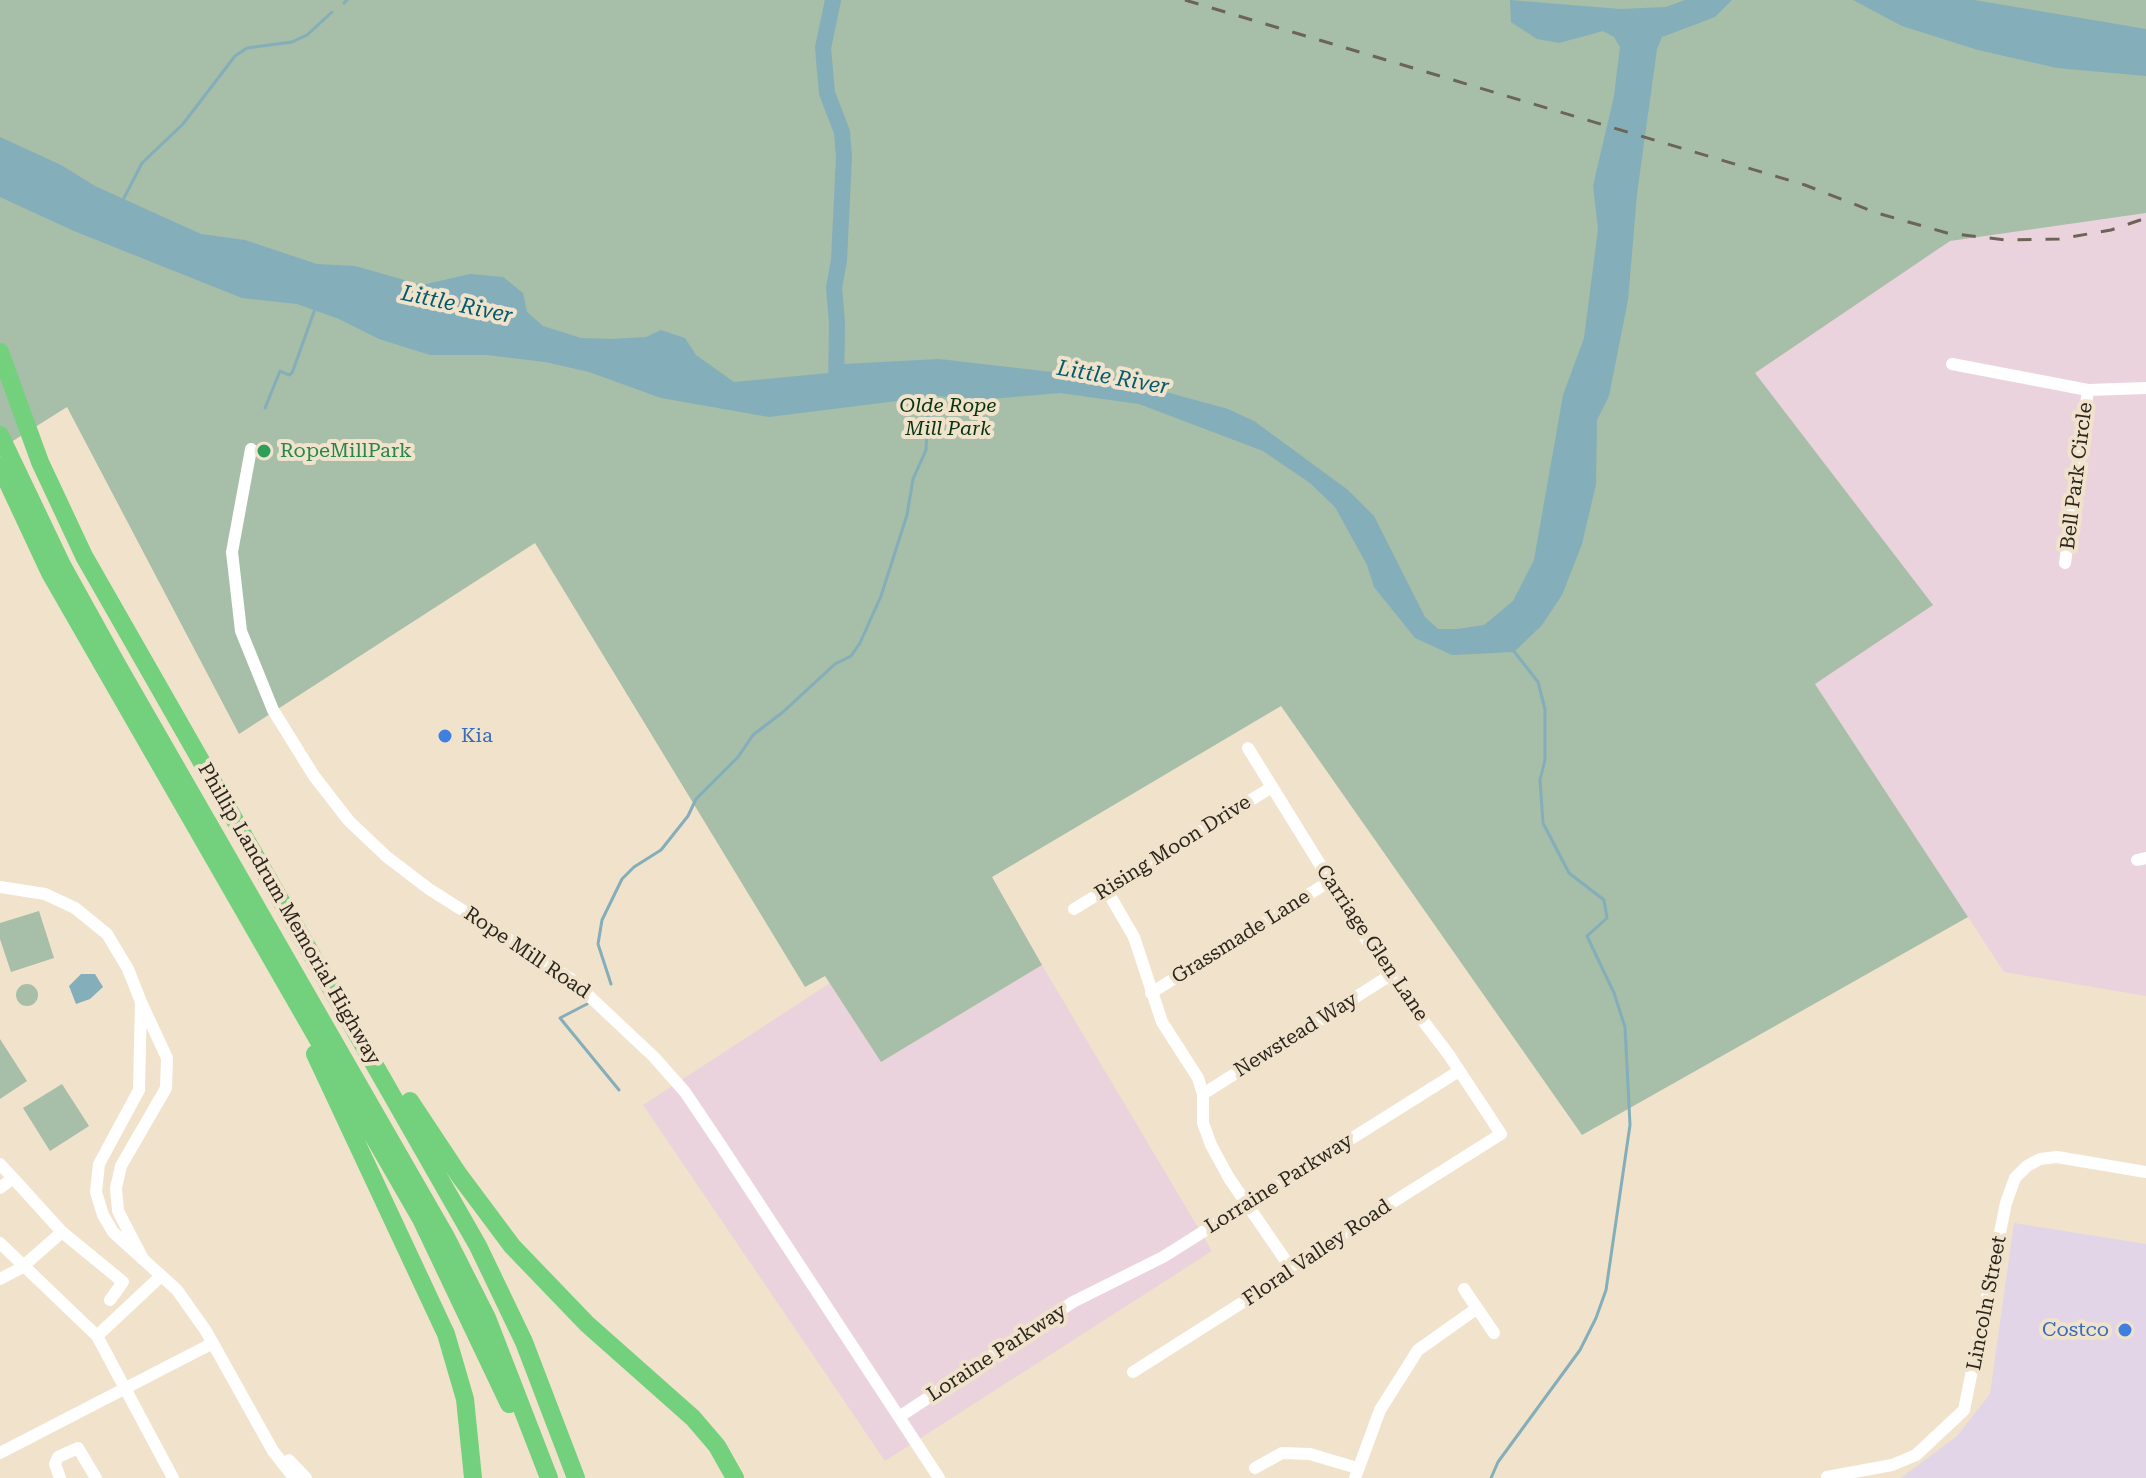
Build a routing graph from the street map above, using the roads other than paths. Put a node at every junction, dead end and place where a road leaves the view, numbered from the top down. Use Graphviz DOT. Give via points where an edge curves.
graph roads {
  1 [pos="0,352"];
  2 [pos="1952,364"];
  3 [pos="2146,388"];
  4 [pos="2088,390"];
  5 [pos="0,435"];
  6 [pos="251,449"];
  7 [pos="0,466"];
  8 [pos="2065,563"];
  9 [pos="1248,748"];
  10 [pos="1272,787"];
  11 [pos="1330,881"];
  12 [pos="0,887"];
  13 [pos="1106,889"];
  14 [pos="1074,909"];
  15 [pos="1389,976"];
  16 [pos="287,985"];
  17 [pos="1151,993"];
  18 [pos="337,998"];
  19 [pos="141,1002"];
  20 [pos="1459,1071"];
  21 [pos="1203,1094"];
  22 [pos="1501,1134"];
  23 [pos="0,1164"];
  24 [pos="2146,1172"];
  25 [pos="13,1178"];
  26 [pos="0,1188"];
  27 [pos="1247,1202"];
  28 [pos="62,1232"];
  29 [pos="0,1243"];
  30 [pos="143,1259"];
  31 [pos="1290,1267"];
  32 [pos="21,1268"];
  33 [pos="161,1276"];
  34 [pos="0,1279"];
  35 [pos="1464,1289"];
  36 [pos="1096,1291"];
  37 [pos="110,1300"];
  38 [pos="1476,1309"];
  39 [pos="1494,1333"];
  40 [pos="97,1336"];
  41 [pos="213,1343"];
  42 [pos="1133,1372"];
  43 [pos="126,1388"];
  44 [pos="899,1417"];
  45 [pos="263,1431"];
  46 [pos="0,1453"];
  47 [pos="1255,1468"];
  48 [pos="1356,1473"];
  49 [pos="1863,1476"];
  50 [pos="1827,1477"];
  51 [pos="60,1478"];
  52 [pos="96,1478"];
  53 [pos="173,1478"];
  54 [pos="294,1478"];
  55 [pos="305,1478"];
  56 [pos="473,1478"];
  57 [pos="537,1478"];
  58 [pos="549,1478"];
  59 [pos="576,1478"];
  60 [pos="735,1478"];
  61 [pos="939,1478"];
  1 -- 18 [label="highway, Phillip Landrum Memorial Highway" via="40,462 84,556"];
  2 -- 4 [label="street"];
  3 -- 4 [label="street"];
  4 -- 8 [label="street, Bell Park Circle"];
  5 -- 58 [label="highway" via="69,577 453,1250 493,1332"];
  6 -- 44 [label="street, Rope Mill Road" via="232,552 241,631 273,710 314,776 349,821 387,857 571,979 654,1057 685,1092"];
  7 -- 16 [label="highway, Phillip Landrum Memorial Highway" via="50,573"];
  9 -- 10 [label="street, Carriage Glen Lane"];
  10 -- 11 [label="street, Carriage Glen Lane"];
  10 -- 13 [label="street, Rising Moon Drive"];
  11 -- 15 [label="street, Carriage Glen Lane"];
  11 -- 17 [label="street, Grassmade Lane"];
  12 -- 19 [label="street" via="45,894 75,908 107,934"];
  13 -- 14 [label="street, Rising Moon Drive"];
  13 -- 17 [label="street" via="1134,937"];
  15 -- 20 [label="street, Carriage Glen Lane"];
  15 -- 21 [label="street, Newstead Way"];
  16 -- 56 [label="highway" via="446,1334 465,1399"];
  16 -- 57 [label="highway, Phillip Landrum Memorial Highway" via="452,1278 495,1368"];
  17 -- 21 [label="street"];
  18 -- 59 [label="highway, Phillip Landrum Memorial Highway" via="478,1246 524,1342"];
  18 -- 60 [label="highway" via="512,1246 587,1324 693,1418"];
  19 -- 30 [label="street" via="167,1058 166,1088 121,1166 116,1188 118,1211"];
  19 -- 30 [label="street" via="139,1090 99,1164 96,1192 113,1232"];
  20 -- 22 [label="street, Carriage Glen Lane"];
  20 -- 27 [label="street, Lorraine Parkway"];
  21 -- 27 [label="street" via="1203,1123 1211,1145"];
  22 -- 31 [label="street, Floral Valley Road"];
  23 -- 25 [label="street"];
  24 -- 49 [label="street, Lincoln Street" via="2057,1157 2040,1159 2015,1178 1964,1410 1916,1455"];
  25 -- 26 [label="street"];
  25 -- 28 [label="street"];
  27 -- 31 [label="street"];
  27 -- 36 [label="street, Lorraine Parkway" via="1163,1257"];
  28 -- 32 [label="street"];
  28 -- 37 [label="street" via="123,1282"];
  29 -- 32 [label="street"];
  30 -- 33 [label="street"];
  31 -- 42 [label="street, Floral Valley Road"];
  32 -- 34 [label="street"];
  32 -- 40 [label="street"];
  33 -- 40 [label="street"];
  33 -- 41 [label="street" via="177,1290"];
  35 -- 38 [label="street"];
  36 -- 44 [label="street, Loraine Parkway"];
  38 -- 39 [label="street"];
  38 -- 48 [label="street" via="1418,1350 1380,1410"];
  40 -- 43 [label="street"];
  41 -- 43 [label="street"];
  41 -- 45 [label="street"];
  43 -- 46 [label="street"];
  43 -- 53 [label="street"];
  44 -- 61 [label="street, Rope Mill Road"];
  45 -- 54 [label="street"];
  45 -- 55 [label="street"];
  47 -- 48 [label="street" via="1282,1453 1310,1454"];
  49 -- 50 [label="street, Lincoln Street"];
  51 -- 52 [label="street" via="58,1457 78,1448"];
}
